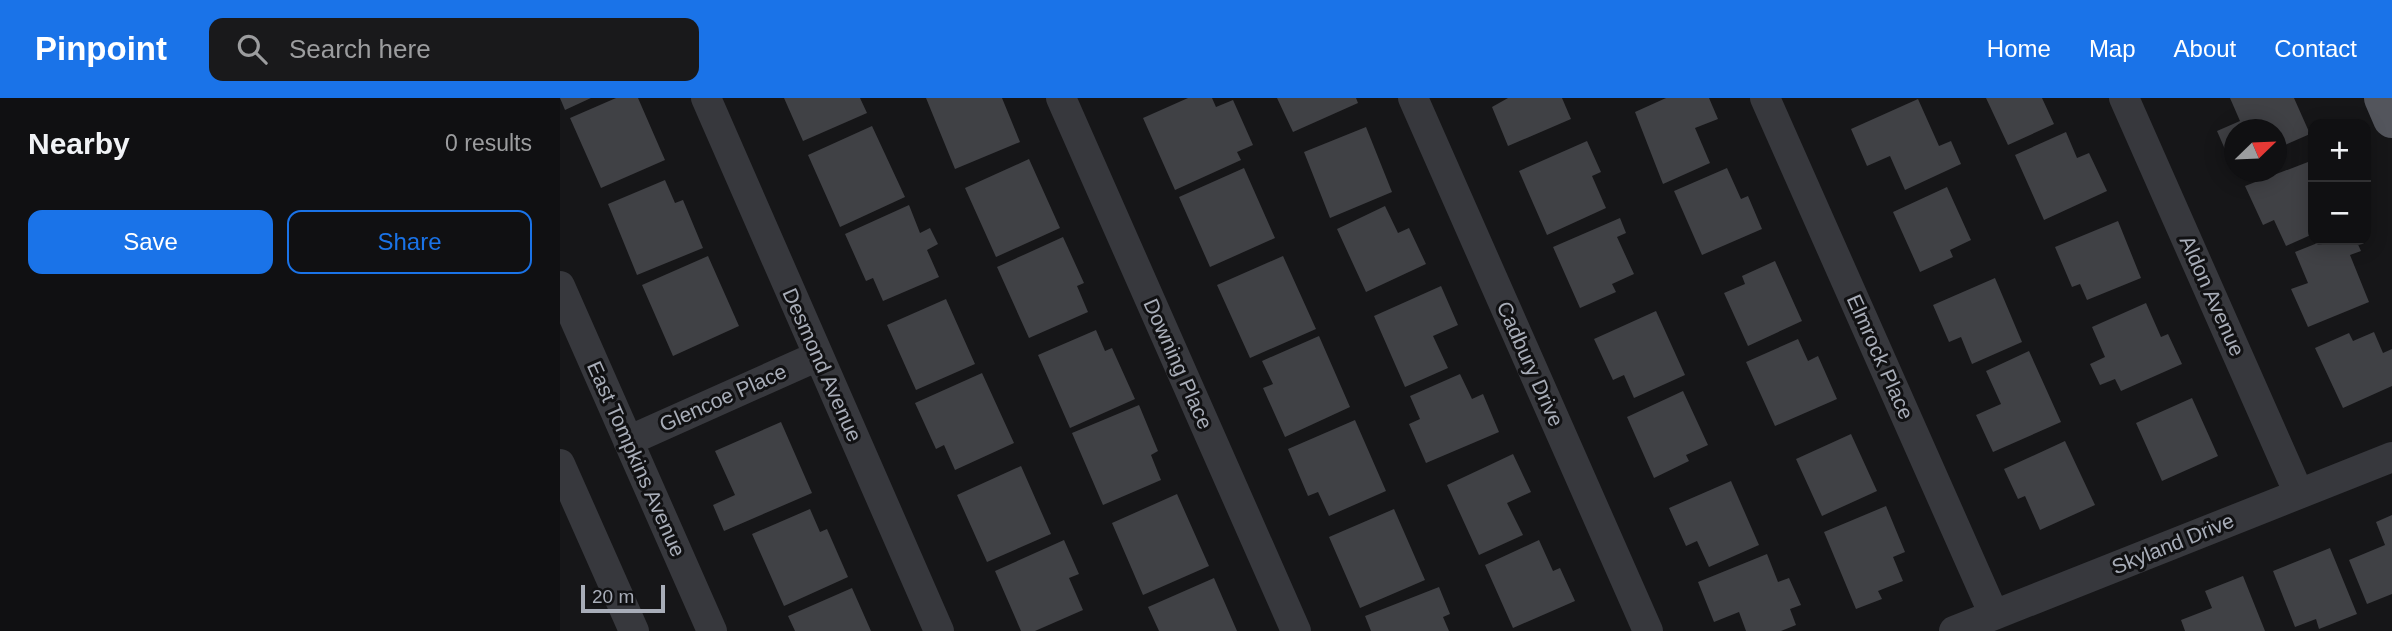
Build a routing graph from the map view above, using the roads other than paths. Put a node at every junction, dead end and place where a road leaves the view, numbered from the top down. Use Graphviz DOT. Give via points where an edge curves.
graph roads {
  1 [pos="706,98"];
  2 [pos="1060,98"];
  3 [pos="1413,98"];
  4 [pos="1765,98"];
  5 [pos="2124,98"];
  6 [pos="2383,98"];
  7 [pos="2392,119"];
  8 [pos="560,286"];
  9 [pos="818,356"];
  10 [pos="628,441"];
  11 [pos="2392,457"];
  12 [pos="562,473"];
  13 [pos="2299,494"];
  14 [pos="1994,615"];
  15 [pos="634,631"];
  16 [pos="712,631"];
  17 [pos="939,631"];
  18 [pos="1296,631"];
  19 [pos="1648,631"];
  20 [pos="1954,631"];
  1 -- 9 [label="street, Desmond Avenue"];
  2 -- 18 [label="street, Downing Place"];
  3 -- 19 [label="street, Cadbury Drive"];
  4 -- 14 [label="street, Elmrock Place"];
  5 -- 13 [label="street, Aldon Avenue"];
  6 -- 7 [label="main road"];
  8 -- 10 [label="street, East Tompkins Avenue"];
  9 -- 10 [label="street, Glencoe Place"];
  9 -- 17 [label="street, Desmond Avenue"];
  10 -- 16 [label="street, East Tompkins Avenue"];
  11 -- 13 [label="street, Skyland Drive"];
  12 -- 15 [label="street"];
  13 -- 14 [label="street, Skyland Drive"];
  14 -- 20 [label="street, Skyland Drive"];
}
